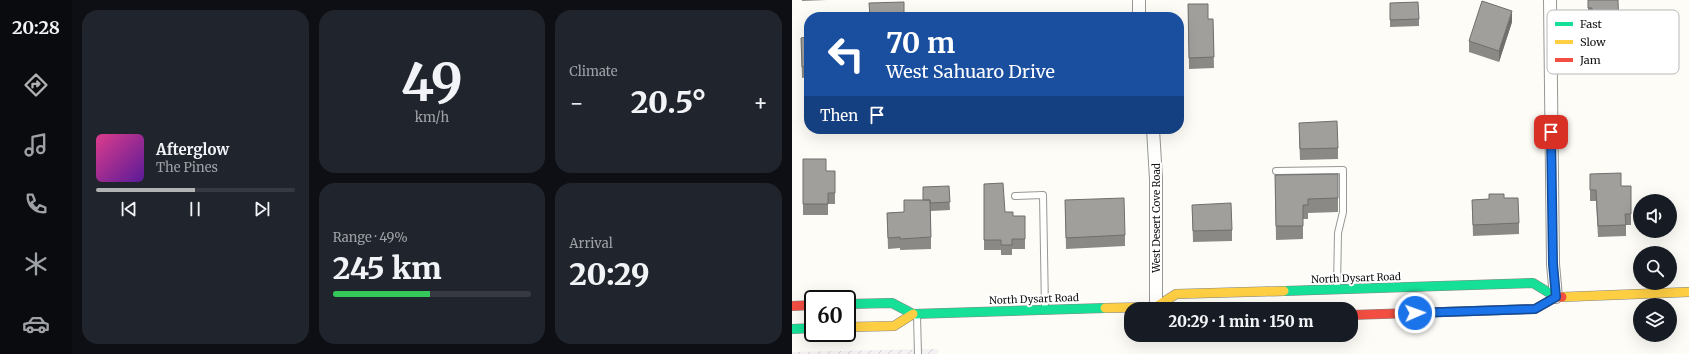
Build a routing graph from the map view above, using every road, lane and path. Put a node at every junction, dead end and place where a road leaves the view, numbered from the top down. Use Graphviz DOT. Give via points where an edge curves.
graph roads {
  1 [pos="1139,0"];
  2 [pos="1550,0"];
  3 [pos="1550,10"];
  4 [pos="1138,12"];
  5 [pos="1551,74"];
  6 [pos="1153,134"];
  7 [pos="1276,171"];
  8 [pos="1015,196"];
  9 [pos="1337,289"];
  10 [pos="1689,292"];
  11 [pos="1556,297"];
  12 [pos="1158,302"];
  13 [pos="1166,302"];
  14 [pos="856,304"];
  15 [pos="804,305"];
  16 [pos="792,306"];
  17 [pos="1124,309"];
  18 [pos="1045,310"];
  19 [pos="915,314"];
  20 [pos="1358,315"];
  21 [pos="804,328"];
  22 [pos="856,328"];
  23 [pos="792,329"];
  24 [pos="918,354"];
  1 -- 4 [label="street"];
  2 -- 3 [label="street"];
  5 -- 11 [label="street" via="1553,260"];
  6 -- 12 [label="street, West Desert Cove Road"];
  7 -- 9 [label="lane" via="1343,170 1343,212 1338,233"];
  8 -- 18 [label="lane" via="1043,195"];
  9 -- 11 [label="main road, North Dysart Road" via="1533,283"];
  9 -- 13 [label="main road, North Dysart Road" via="1176,294"];
  10 -- 11 [label="main road"];
  11 -- 20 [label="main road" via="1535,309"];
  14 -- 19 [label="main road, North Dysart Road" via="892,303"];
  15 -- 16 [label="main road"];
  17 -- 18 [label="main road, North Dysart Road"];
  18 -- 19 [label="main road, North Dysart Road"];
  19 -- 22 [label="main road" via="894,326"];
  19 -- 24 [label="lane"];
  21 -- 23 [label="main road"];
}
